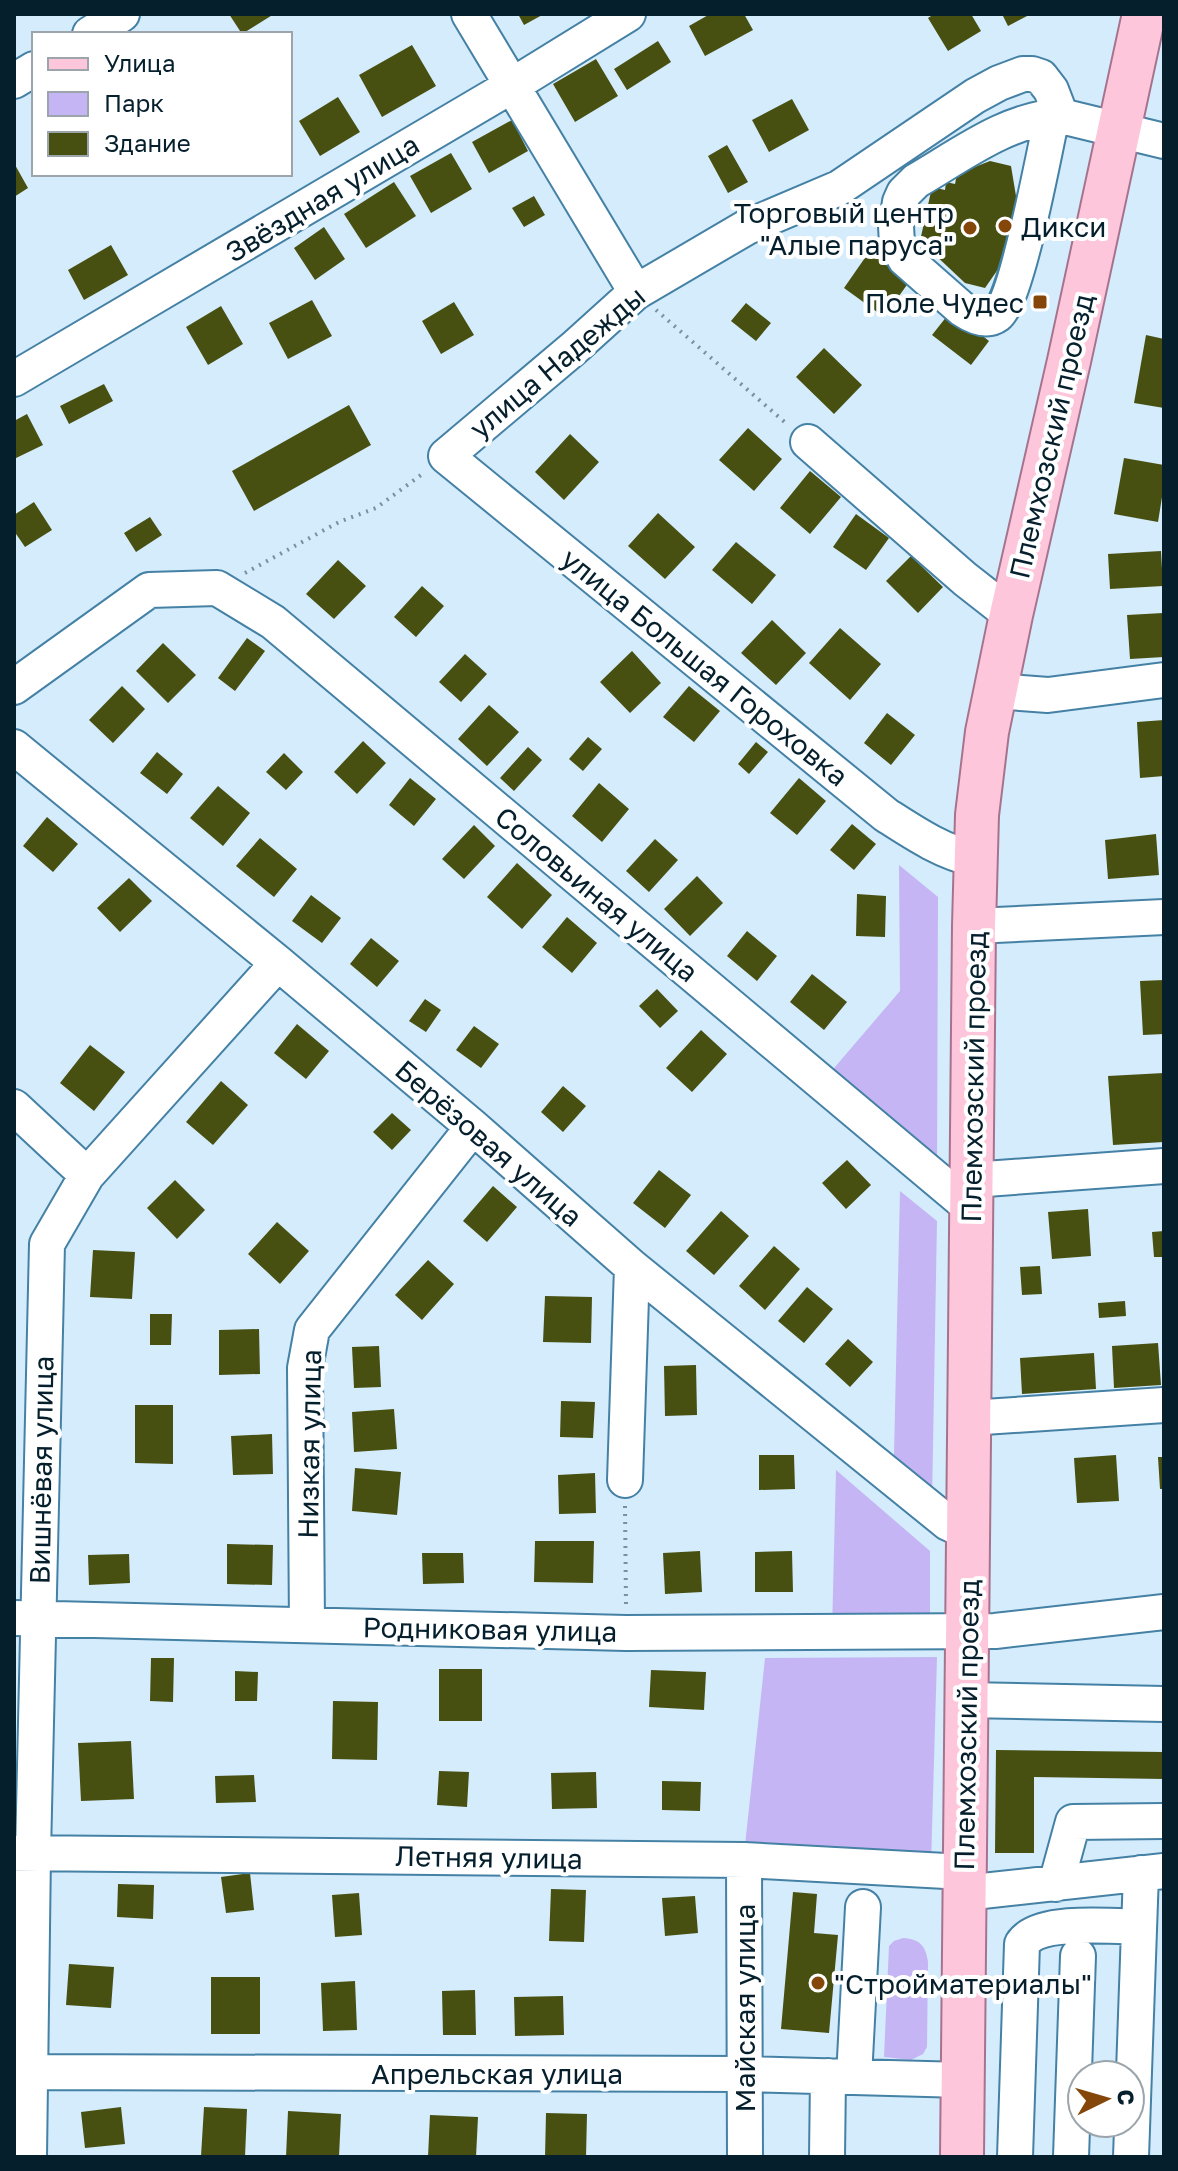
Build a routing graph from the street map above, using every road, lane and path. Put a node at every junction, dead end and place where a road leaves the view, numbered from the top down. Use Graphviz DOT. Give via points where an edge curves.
graph roads {
  1 [pos="122,14"];
  2 [pos="469,14"];
  3 [pos="628,14"];
  4 [pos="1144,14"];
  5 [pos="93,32"];
  6 [pos="32,70"];
  7 [pos="14,81"];
  8 [pos="513,85"];
  9 [pos="1056,116"];
  10 [pos="1118,131"];
  11 [pos="1164,141"];
  12 [pos="636,292"];
  13 [pos="14,379"];
  14 [pos="808,442"];
  15 [pos="446,456"];
  16 [pos="217,588"];
  17 [pos="1011,615"];
  18 [pos="1164,680"];
  19 [pos="14,687"];
  20 [pos="995,691"];
  21 [pos="14,747"];
  22 [pos="975,859"];
  23 [pos="1164,917"];
  24 [pos="974,926"];
  25 [pos="278,963"];
  26 [pos="14,1107"];
  27 [pos="473,1127"];
  28 [pos="1164,1166"];
  29 [pos="87,1175"];
  30 [pos="972,1194"];
  31 [pos="632,1267"];
  32 [pos="1164,1405"];
  33 [pos="969,1418"];
  34 [pos="625,1480"];
  35 [pos="968,1532"];
  36 [pos="1164,1612"];
  37 [pos="26,1618"];
  38 [pos="307,1625"];
  39 [pos="966,1631"];
  40 [pos="626,1633"];
  41 [pos="965,1700"];
  42 [pos="1164,1704"];
  43 [pos="1164,1821"];
  44 [pos="23,1853"];
  45 [pos="744,1860"];
  46 [pos="1152,1872"];
  47 [pos="964,1882"];
  48 [pos="1056,1884"];
  49 [pos="863,1907"];
  50 [pos="1139,1927"];
  51 [pos="1078,1956"];
  52 [pos="32,2072"];
  53 [pos="744,2074"];
  54 [pos="841,2077"];
  55 [pos="963,2080"];
  56 [pos="29,2157"];
  57 [pos="745,2157"];
  58 [pos="827,2157"];
  59 [pos="962,2157"];
  60 [pos="1015,2157"];
  61 [pos="1071,2157"];
  62 [pos="1131,2157"];
  1 -- 5 [label="street"];
  2 -- 8 [label="street"];
  3 -- 8 [label="street, Звёздная улица"];
  4 -- 10 [label="main road, Племхозский проезд"];
  6 -- 7 [label="street"];
  8 -- 12 [label="street"];
  8 -- 13 [label="street, Звёздная улица"];
  9 -- 9 [label="street" via="1004,130 916,181 900,202 895,235 900,252 971,315 990,318 1006,302"];
  9 -- 10 [label="street"];
  9 -- 12 [label="street, улица Надежды" via="1051,90 1041,77 1012,77 839,188 747,227"];
  10 -- 11 [label="street"];
  10 -- 17 [label="main road, Племхозский проезд"];
  12 -- 14 [label="path"];
  12 -- 15 [label="street, улица Надежды"];
  14 -- 17 [label="street"];
  15 -- 16 [label="path" via="376,508 339,522"];
  15 -- 22 [label="street, улица Большая Гороховка" via="886,815 955,854"];
  16 -- 19 [label="street" via="149,590"];
  16 -- 30 [label="street, Соловьиная улица" via="273,622"];
  17 -- 20 [label="main road, Племхозский проезд"];
  18 -- 20 [label="street" via="1048,695"];
  20 -- 22 [label="main road, Племхозский проезд" via="979,787"];
  21 -- 25 [label="street, Берёзовая улица"];
  22 -- 24 [label="main road, Племхозский проезд"];
  23 -- 24 [label="street"];
  24 -- 30 [label="main road, Племхозский проезд"];
  25 -- 27 [label="street, Берёзовая улица"];
  25 -- 29 [label="street, Вишнёвая улица"];
  26 -- 29 [label="street"];
  27 -- 31 [label="street, Берёзовая улица"];
  27 -- 38 [label="street, Низкая улица" via="312,1330 305,1368"];
  28 -- 30 [label="street"];
  29 -- 37 [label="street, Вишнёвая улица" via="47,1244"];
  30 -- 33 [label="main road, Племхозский проезд"];
  31 -- 34 [label="street"];
  31 -- 35 [label="street, Берёзовая улица" via="948,1523"];
  32 -- 33 [label="street"];
  33 -- 35 [label="main road, Племхозский проезд"];
  34 -- 40 [label="path"];
  35 -- 39 [label="main road, Племхозский проезд"];
  36 -- 39 [label="street, Родниковая улица"];
  37 -- 38 [label="street, Родниковая улица"];
  37 -- 44 [label="street, Вишнёвая улица"];
  38 -- 40 [label="street, Родниковая улица"];
  39 -- 40 [label="street, Родниковая улица"];
  39 -- 41 [label="main road, Племхозский проезд"];
  41 -- 42 [label="street"];
  41 -- 47 [label="main road, Племхозский проезд"];
  43 -- 48 [label="street" via="1073,1822"];
  44 -- 45 [label="street, Летняя улица"];
  44 -- 52 [label="street, Вишнёвая улица"];
  45 -- 47 [label="street, Летняя улица"];
  45 -- 53 [label="street, Майская улица"];
  46 -- 48 [label="street, Летняя улица"];
  46 -- 50 [label="street"];
  47 -- 48 [label="street, Летняя улица"];
  47 -- 55 [label="main road, Племхозский проезд"];
  49 -- 54 [label="street"];
  50 -- 60 [label="street" via="1067,1927 1034,1933 1022,1944"];
  50 -- 62 [label="street"];
  51 -- 61 [label="street"];
  52 -- 53 [label="street, Апрельская улица"];
  52 -- 56 [label="street, Вишнёвая улица"];
  53 -- 54 [label="street, Апрельская улица"];
  53 -- 57 [label="street, Майская улица"];
  54 -- 55 [label="street, Апрельская улица"];
  54 -- 58 [label="street"];
  55 -- 59 [label="main road, Племхозский проезд"];
}
